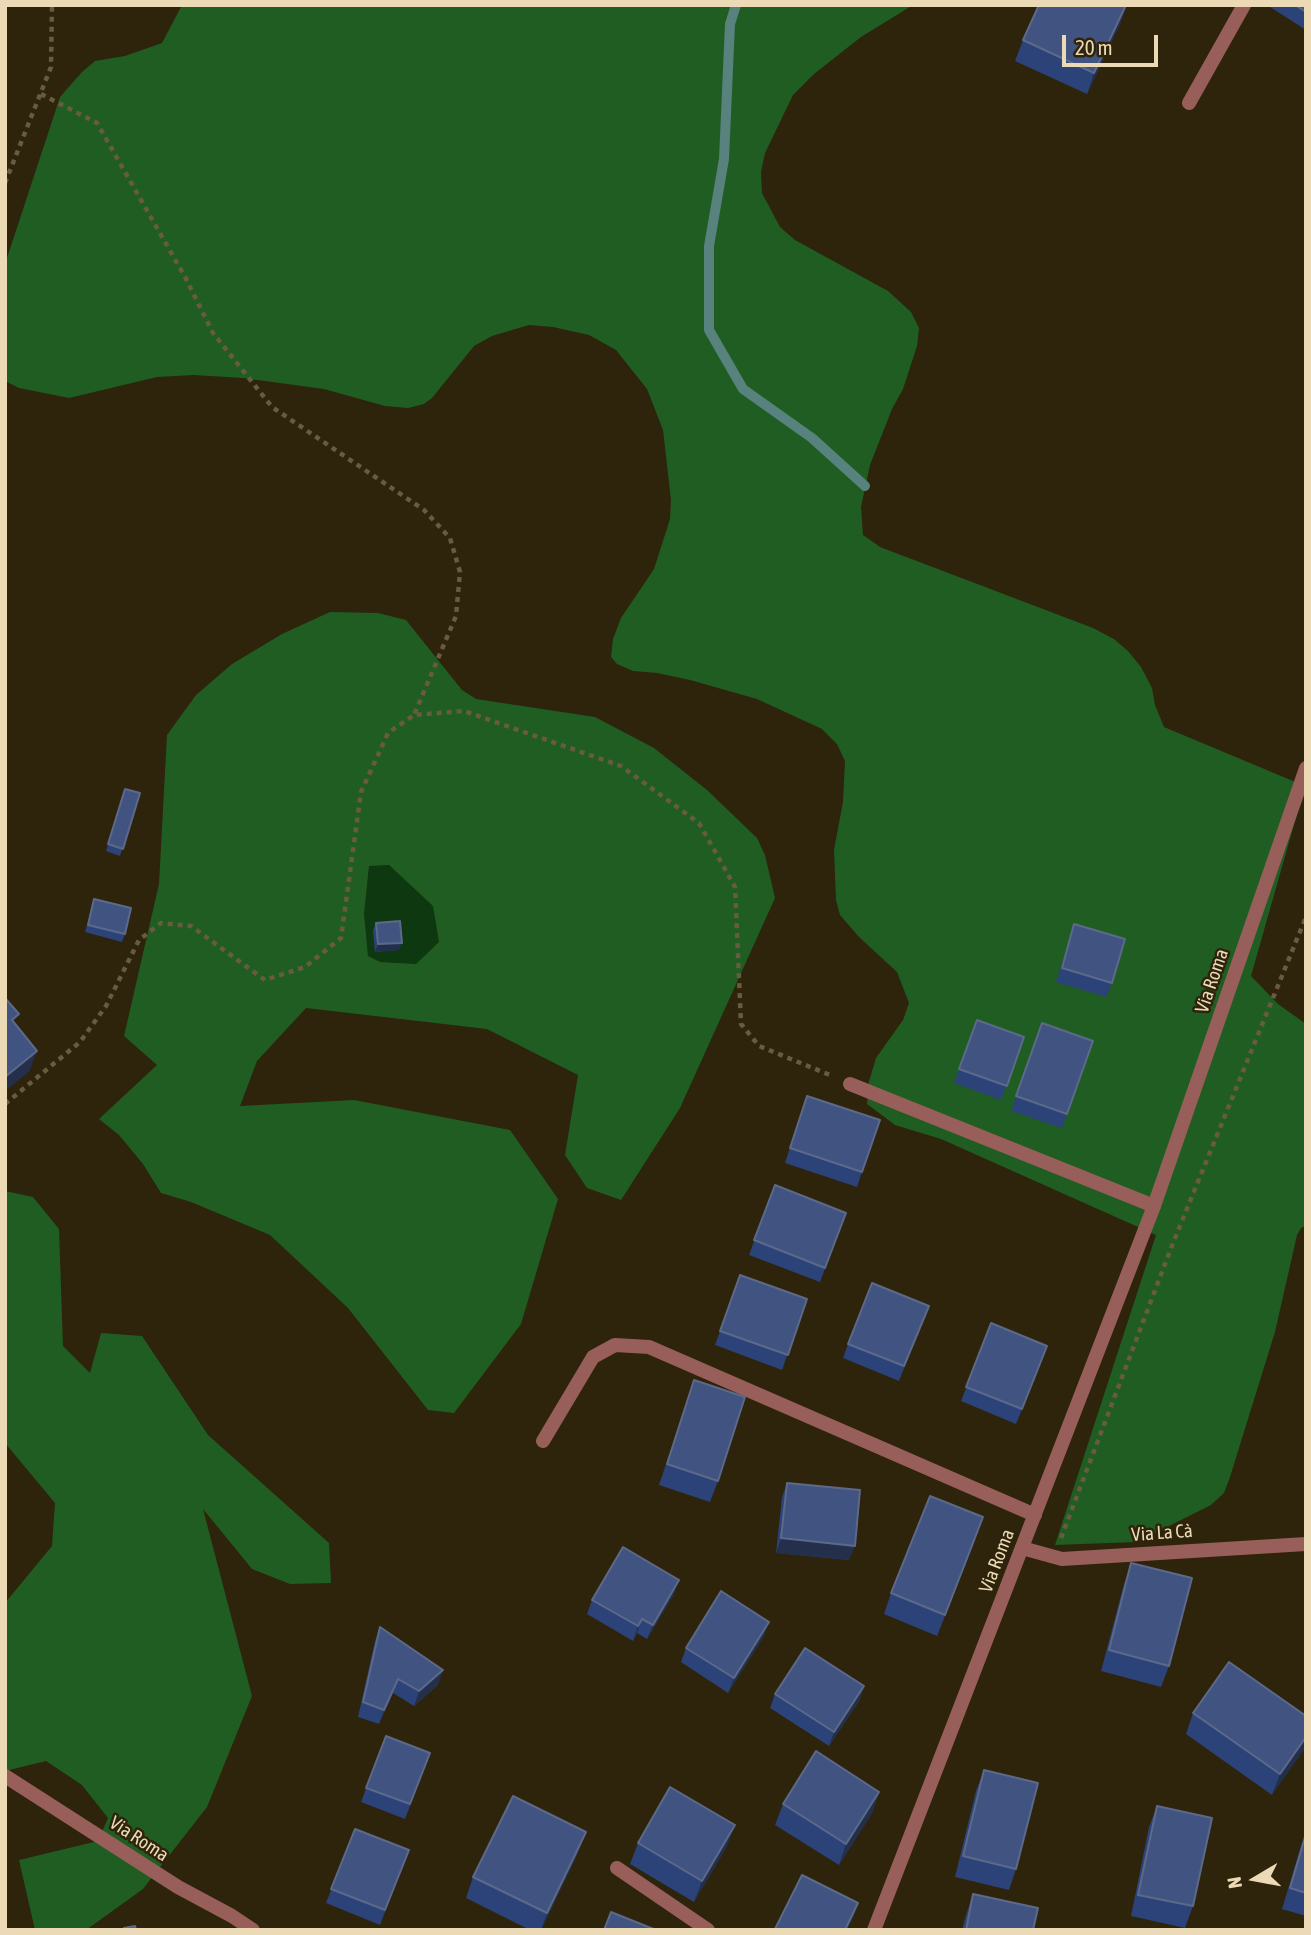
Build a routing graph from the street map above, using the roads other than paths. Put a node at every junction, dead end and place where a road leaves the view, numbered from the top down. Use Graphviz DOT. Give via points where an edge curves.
graph roads {
  1 [pos="1244,5"];
  2 [pos="1189,103"];
  3 [pos="1306,768"];
  4 [pos="850,1084"];
  5 [pos="1154,1206"];
  6 [pos="543,1441"];
  7 [pos="1035,1515"];
  8 [pos="1306,1544"];
  9 [pos="1022,1548"];
  10 [pos="5,1776"];
  11 [pos="617,1868"];
  12 [pos="253,1930"];
  13 [pos="708,1930"];
  14 [pos="874,1930"];
  1 -- 2 [label="street"];
  3 -- 5 [label="street, Via Roma"];
  4 -- 5 [label="street"];
  5 -- 7 [label="street, Via Roma"];
  6 -- 7 [label="street" via="593,1357 615,1345 649,1347"];
  7 -- 9 [label="street, Via Roma"];
  8 -- 9 [label="street, Via La Cà" via="1075,1558"];
  9 -- 14 [label="street, Via Roma"];
  10 -- 12 [label="street, Via Roma"];
  11 -- 13 [label="street"];
}
